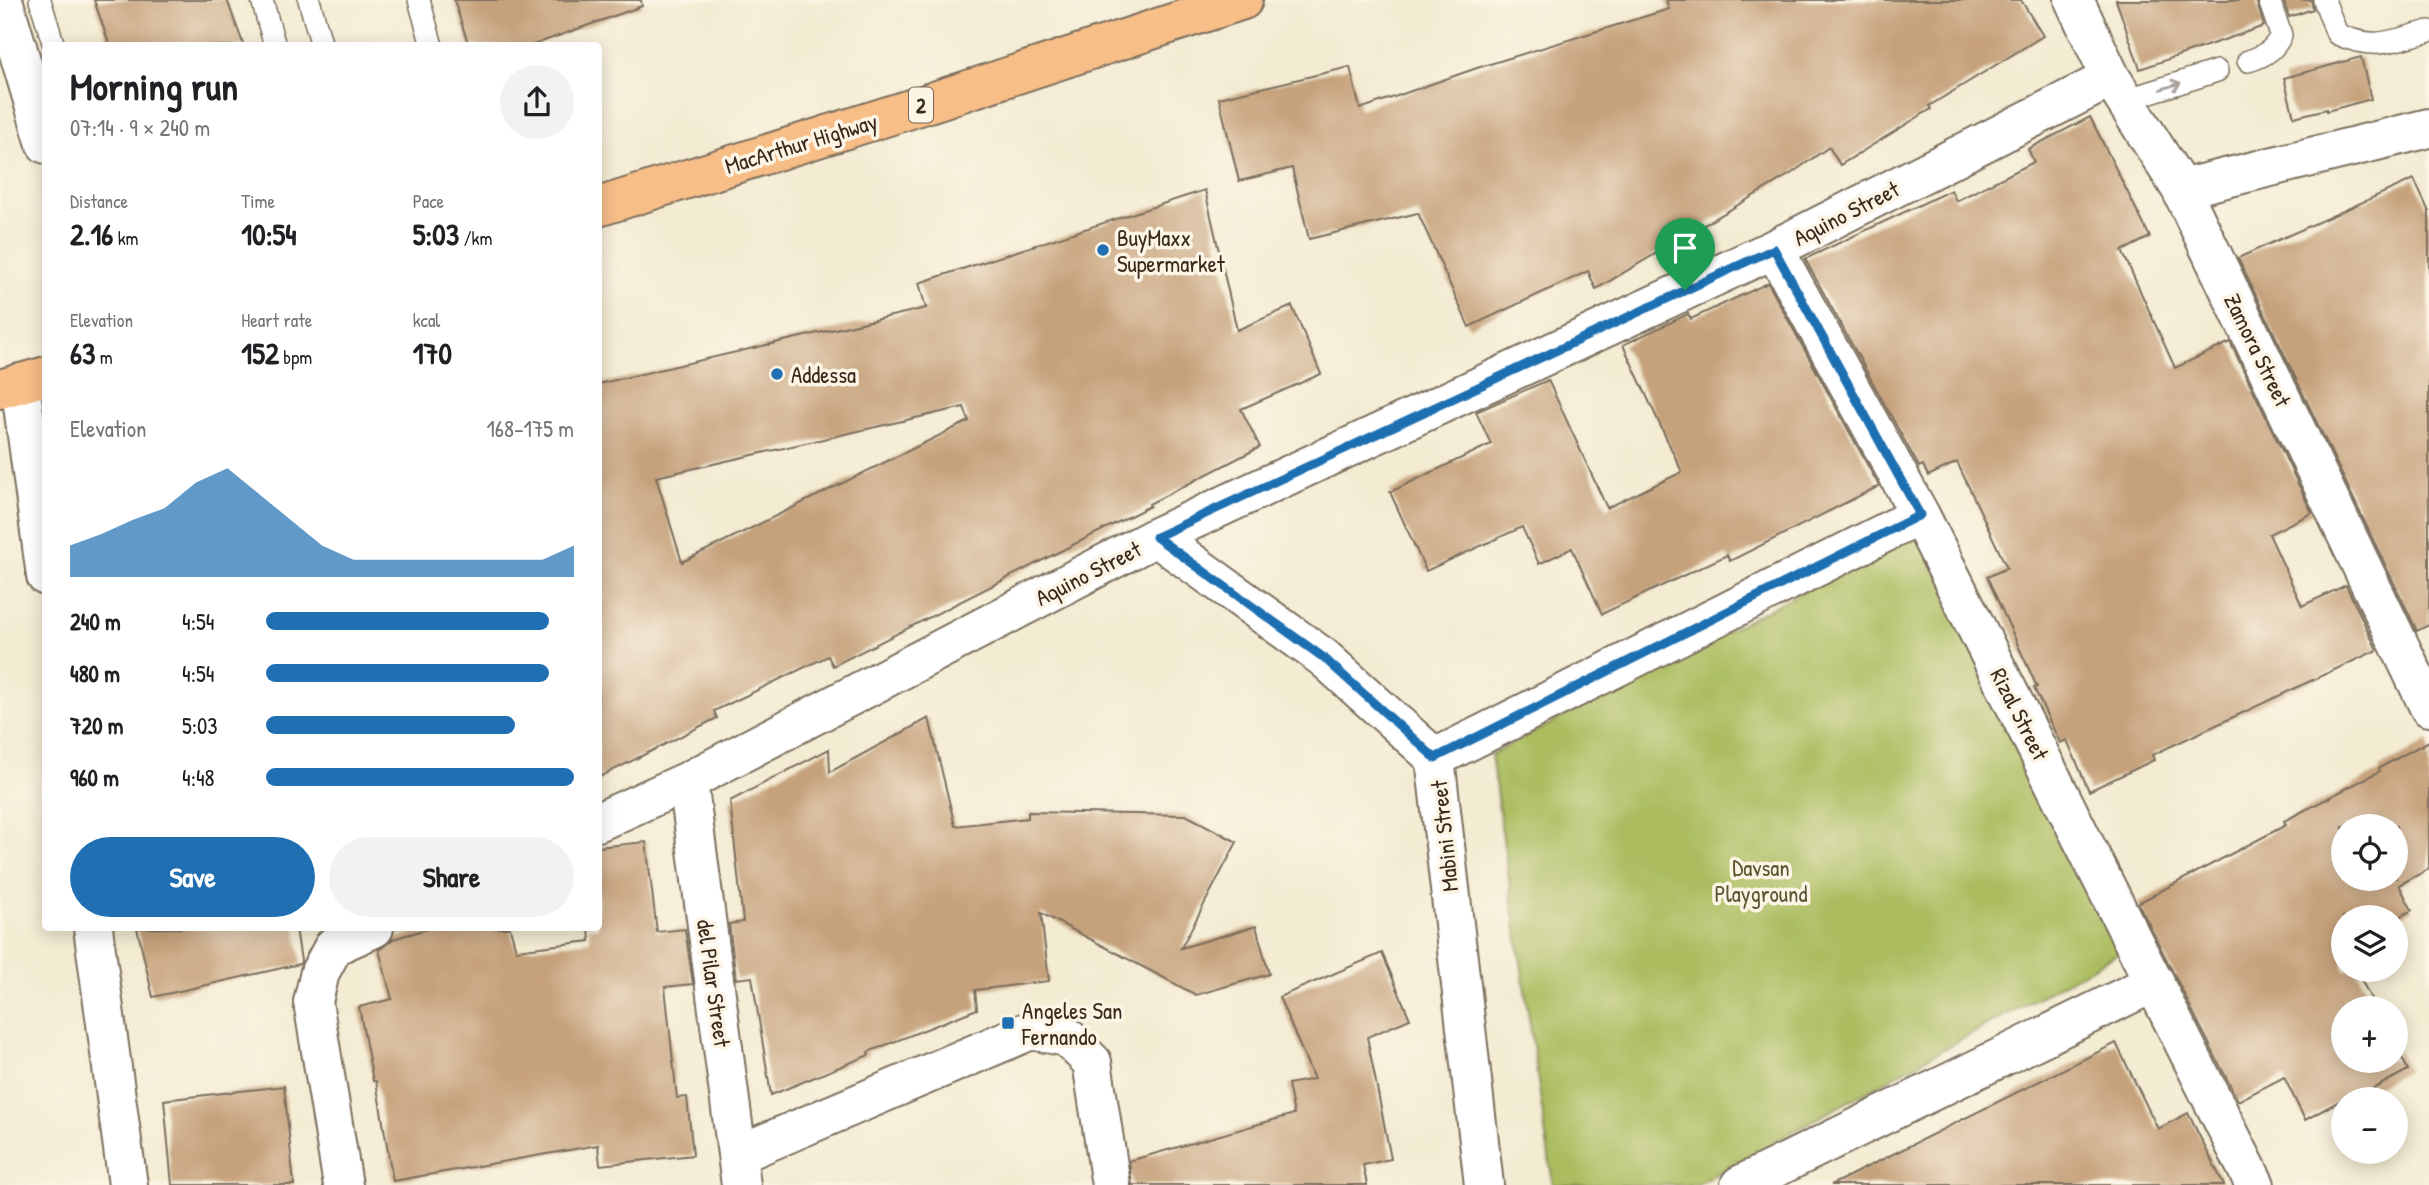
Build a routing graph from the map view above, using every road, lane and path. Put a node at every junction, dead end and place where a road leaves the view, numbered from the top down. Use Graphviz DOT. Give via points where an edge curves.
graph roads {
  1 [pos="3,0"];
  2 [pos="40,0"];
  3 [pos="262,0"];
  4 [pos="309,0"];
  5 [pos="419,0"];
  6 [pos="1243,0"];
  7 [pos="2074,0"];
  8 [pos="2269,0"];
  9 [pos="2324,0"];
  10 [pos="2429,31"];
  11 [pos="53,42"];
  12 [pos="274,42"];
  13 [pos="321,42"];
  14 [pos="431,42"];
  15 [pos="2248,61"];
  16 [pos="2217,71"];
  17 [pos="2118,89"];
  18 [pos="2429,128"];
  19 [pos="42,131"];
  20 [pos="2181,189"];
  21 [pos="602,206"];
  22 [pos="1774,249"];
  23 [pos="14,383"];
  24 [pos="1920,515"];
  25 [pos="1156,537"];
  26 [pos="42,552"];
  27 [pos="2429,708"];
  28 [pos="1435,758"];
  29 [pos="688,780"];
  30 [pos="602,820"];
  31 [pos="93,931"];
  32 [pos="367,931"];
  33 [pos="2155,982"];
  34 [pos="739,1170"];
  35 [pos="128,1185"];
  36 [pos="343,1185"];
  37 [pos="1111,1185"];
  38 [pos="1484,1185"];
  39 [pos="1741,1185"];
  40 [pos="2256,1185"];
  1 -- 19 [label="street"];
  2 -- 11 [label="lane"];
  3 -- 12 [label="lane"];
  4 -- 13 [label="lane"];
  5 -- 14 [label="lane"];
  6 -- 21 [label="highway, MacArthur Highway / 2"];
  7 -- 17 [label="street, Zamora Street"];
  8 -- 15 [label="lane" via="2281,35 2276,46"];
  9 -- 10 [label="lane" via="2337,34 2355,42 2370,45"];
  17 -- 16 [label="lane, one-way"];
  17 -- 20 [label="street, Zamora Street"];
  17 -- 22 [label="street, Aquino Street"];
  18 -- 20 [label="street"];
  20 -- 27 [label="street, Zamora Street"];
  22 -- 24 [label="street, Rizal Street"];
  22 -- 25 [label="street, Aquino Street"];
  23 -- 26 [label="street"];
  24 -- 28 [label="street"];
  24 -- 33 [label="street, Rizal Street"];
  25 -- 28 [label="street, Mabini Street" via="1324,658"];
  25 -- 29 [label="street, Aquino Street"];
  28 -- 38 [label="street, Mabini Street"];
  29 -- 30 [label="street, Aquino Street"];
  29 -- 34 [label="street, del Pilar Street"];
  31 -- 35 [label="street"];
  32 -- 36 [label="street" via="334,946 320,972 313,1002"];
  33 -- 39 [label="street"];
  33 -- 40 [label="street, Rizal Street"];
  34 -- 37 [label="street" via="1031,1030 1067,1037 1092,1062"];
}
